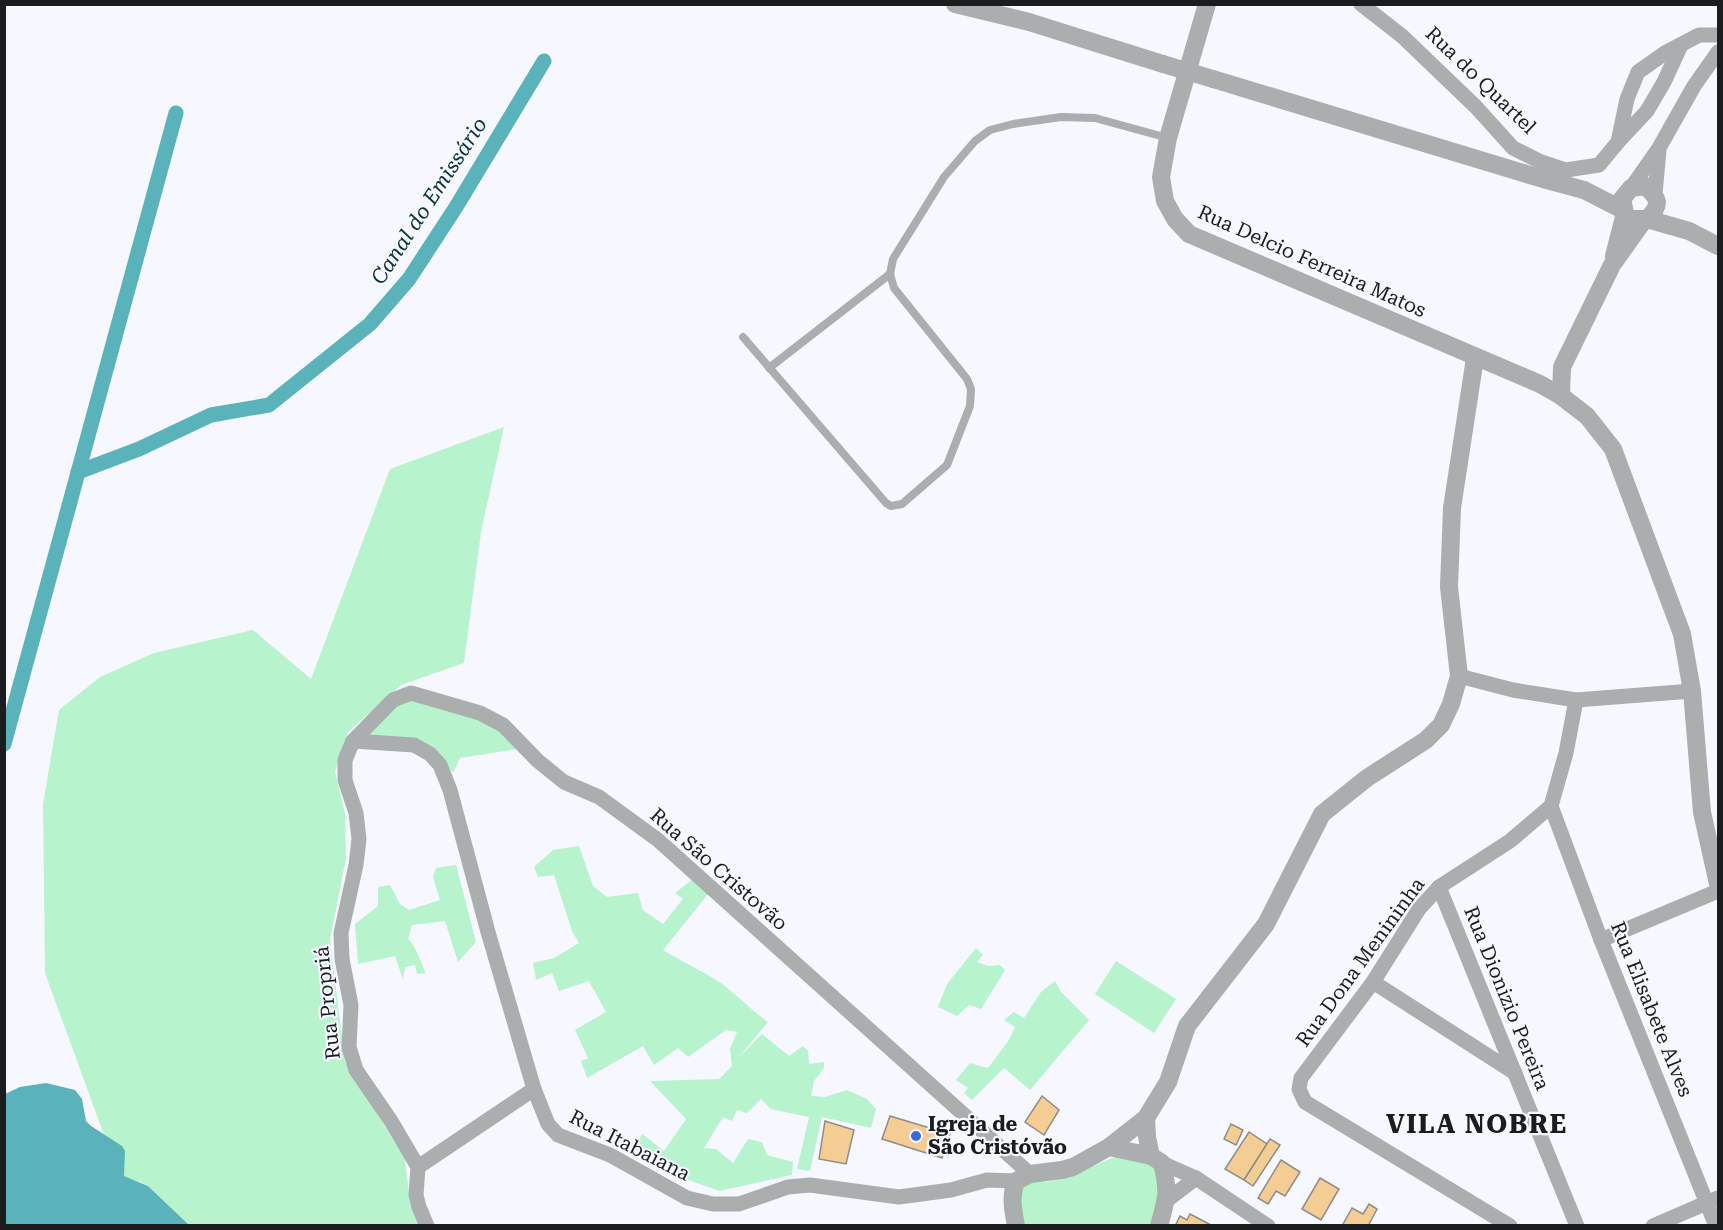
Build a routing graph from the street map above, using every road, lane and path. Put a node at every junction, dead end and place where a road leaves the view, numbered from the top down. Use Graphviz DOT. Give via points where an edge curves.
graph roads {
  1 [pos="955,4"];
  2 [pos="1207,4"];
  3 [pos="1361,4"];
  4 [pos="1719,35"];
  5 [pos="1681,45"];
  6 [pos="1719,52"];
  7 [pos="1168,138"];
  8 [pos="1618,142"];
  9 [pos="1659,148"];
  10 [pos="1629,189"];
  11 [pos="1584,190"];
  12 [pos="1656,197"];
  13 [pos="1624,212"];
  14 [pos="1646,220"];
  15 [pos="1689,231"];
  16 [pos="1719,246"];
  17 [pos="1612,266"];
  18 [pos="890,274"];
  19 [pos="743,337"];
  20 [pos="1475,358"];
  21 [pos="1562,367"];
  22 [pos="769,368"];
  23 [pos="1540,384"];
  24 [pos="1561,396"];
  25 [pos="1459,676"];
  26 [pos="1692,691"];
  27 [pos="1576,700"];
  28 [pos="353,741"];
  29 [pos="1551,806"];
  30 [pos="1719,884"];
  31 [pos="1439,887"];
  32 [pos="1719,891"];
  33 [pos="1601,940"];
  34 [pos="1373,982"];
  35 [pos="1515,1073"];
  36 [pos="534,1089"];
  37 [pos="1146,1118"];
  38 [pos="1109,1146"];
  39 [pos="1157,1159"];
  40 [pos="418,1167"];
  41 [pos="1023,1177"];
  42 [pos="1196,1178"];
  43 [pos="1713,1200"];
  44 [pos="1166,1201"];
  45 [pos="427,1226"];
  46 [pos="1016,1226"];
  47 [pos="1159,1226"];
  48 [pos="1268,1226"];
  49 [pos="1510,1226"];
  50 [pos="1577,1226"];
  51 [pos="1653,1226"];
  52 [pos="1716,1226"];
  1 -- 11 [label="street, bridge" via="1029,22"];
  2 -- 7 [label="street, Rua Delcio Ferreira Matos"];
  3 -- 8 [label="street, Rua do Quartel" via="1402,36 1513,148 1566,170 1599,165"];
  4 -- 5 [label="street, Rua do Quartel" via="1699,35"];
  5 -- 8 [label="street" via="1647,111"];
  5 -- 8 [label="street, Rua do Quartel" via="1638,72 1627,99"];
  6 -- 9 [label="street" via="1694,86"];
  7 -- 18 [label="lane" via="1095,118 1060,117 990,130 975,141 944,177 893,259"];
  7 -- 20 [label="street, Rua Delcio Ferreira Matos" via="1161,177 1165,201 1189,234"];
  9 -- 10 [label="street"];
  9 -- 12 [label="street"];
  10 -- 11 [label="street"];
  10 -- 12 [label="street" via="1645,186"];
  10 -- 13 [label="street" via="1622,200"];
  11 -- 13 [label="street"];
  12 -- 14 [label="street" via="1655,211"];
  12 -- 15 [label="street"];
  13 -- 14 [label="street" via="1630,218"];
  13 -- 17 [label="street"];
  14 -- 15 [label="street"];
  14 -- 17 [label="street"];
  15 -- 16 [label="street"];
  17 -- 21 [label="street"];
  18 -- 22 [label="lane"];
  18 -- 22 [label="lane" via="894,288 971,389 970,406 947,465 902,504 886,503"];
  19 -- 22 [label="lane"];
  20 -- 23 [label="street, Rua Delcio Ferreira Matos"];
  20 -- 25 [label="street" via="1452,508 1449,587"];
  21 -- 23 [label="street"];
  21 -- 24 [label="street"];
  23 -- 24 [label="street, Rua Delcio Ferreira Matos"];
  24 -- 26 [label="street, Rua Delcio Ferreira Matos" via="1587,416 1613,448 1682,634"];
  25 -- 27 [label="street"];
  25 -- 37 [label="street" via="1441,725 1426,740 1367,778 1322,814 1266,924 1187,1026 1168,1082"];
  26 -- 27 [label="street"];
  26 -- 30 [label="street, Rua Delcio Ferreira Matos" via="1702,812"];
  27 -- 29 [label="street"];
  28 -- 36 [label="street, Rua Itabaiana" via="414,745 440,765"];
  28 -- 40 [label="street, Rua Propriá" via="345,760 345,780 356,813 359,839 341,933 351,1005 349,1047 356,1070"];
  28 -- 41 [label="street, Rua São Cristovão" via="393,700 411,693 480,713 503,725 564,782 598,797 658,840"];
  29 -- 31 [label="street, Rua Dona Menininha" via="1510,841"];
  29 -- 33 [label="street, Rua Elisabete Alves"];
  31 -- 34 [label="street, Rua Dona Menininha" via="1419,909"];
  31 -- 35 [label="street, Rua Dionizio Pereira"];
  32 -- 33 [label="street"];
  33 -- 43 [label="street, Rua Elisabete Alves"];
  34 -- 35 [label="street"];
  34 -- 49 [label="street, Rua Dona Menininha" via="1301,1078 1299,1089 1305,1102"];
  35 -- 50 [label="street, Rua Dionizio Pereira"];
  36 -- 40 [label="street"];
  36 -- 41 [label="street, Rua Itabaiana" via="548,1124 558,1135 610,1155 687,1198 713,1204 739,1204 788,1187 810,1185 899,1197"];
  37 -- 38 [label="street"];
  37 -- 39 [label="street" via="1147,1137"];
  38 -- 39 [label="street"];
  38 -- 41 [label="street" via="1073,1167"];
  39 -- 42 [label="street"];
  39 -- 44 [label="street" via="1168,1185"];
  40 -- 45 [label="street" via="416,1195"];
  41 -- 46 [label="street" via="1012,1192"];
  42 -- 44 [label="street"];
  42 -- 48 [label="street"];
  43 -- 51 [label="street"];
  43 -- 52 [label="street, Rua Elisabete Alves"];
  44 -- 47 [label="street"];
}
